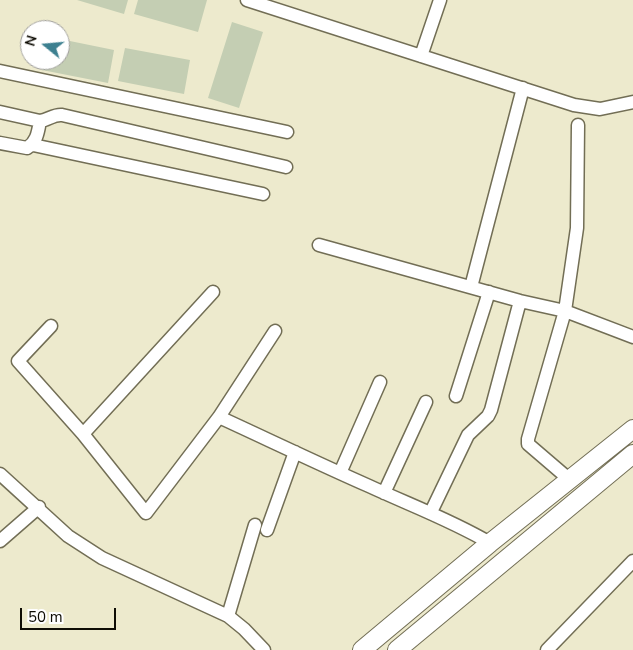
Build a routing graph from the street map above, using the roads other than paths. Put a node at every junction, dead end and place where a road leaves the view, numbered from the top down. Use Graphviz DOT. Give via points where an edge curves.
graph roads {
  1 [pos="247,0"];
  2 [pos="440,0"];
  3 [pos="422,56"];
  4 [pos="0,71"];
  5 [pos="523,88"];
  6 [pos="633,102"];
  7 [pos="0,112"];
  8 [pos="40,121"];
  9 [pos="578,125"];
  10 [pos="287,132"];
  11 [pos="0,143"];
  12 [pos="33,145"];
  13 [pos="286,167"];
  14 [pos="263,194"];
  15 [pos="319,246"];
  16 [pos="471,287"];
  17 [pos="212,292"];
  18 [pos="489,292"];
  19 [pos="520,301"];
  20 [pos="565,311"];
  21 [pos="51,326"];
  22 [pos="275,331"];
  23 [pos="633,337"];
  24 [pos="380,382"];
  25 [pos="456,396"];
  26 [pos="426,402"];
  27 [pos="219,418"];
  28 [pos="633,429"];
  29 [pos="83,434"];
  30 [pos="295,452"];
  31 [pos="633,454"];
  32 [pos="340,473"];
  33 [pos="1,478"];
  34 [pos="570,480"];
  35 [pos="384,493"];
  36 [pos="38,507"];
  37 [pos="431,512"];
  38 [pos="0,541"];
  39 [pos="490,543"];
  40 [pos="633,561"];
  41 [pos="228,616"];
  42 [pos="264,650"];
  43 [pos="362,650"];
  44 [pos="396,650"];
  45 [pos="547,650"];
  1 -- 3 [label="street"];
  2 -- 3 [label="street"];
  3 -- 5 [label="street"];
  4 -- 10 [label="street"];
  5 -- 6 [label="street" via="574,105 600,109"];
  5 -- 16 [label="street"];
  7 -- 8 [label="street"];
  8 -- 12 [label="street"];
  8 -- 13 [label="street" via="62,115"];
  9 -- 20 [label="street" via="577,228"];
  11 -- 12 [label="street" via="27,148"];
  12 -- 14 [label="street"];
  15 -- 16 [label="street"];
  16 -- 18 [label="street"];
  17 -- 29 [label="street"];
  18 -- 19 [label="street"];
  18 -- 25 [label="street"];
  19 -- 20 [label="street"];
  19 -- 37 [label="street" via="491,410 468,435"];
  20 -- 23 [label="street"];
  20 -- 34 [label="street" via="528,444"];
  21 -- 29 [label="street" via="18,361"];
  22 -- 27 [label="street"];
  24 -- 32 [label="street"];
  26 -- 35 [label="street"];
  27 -- 29 [label="street" via="146,513"];
  27 -- 30 [label="street"];
  28 -- 34 [label="main road"];
  30 -- 32 [label="street"];
  30 -- 41 [label="street" via="261,527"];
  31 -- 44 [label="main road"];
  32 -- 35 [label="street"];
  33 -- 36 [label="street"];
  34 -- 39 [label="main road"];
  35 -- 37 [label="street"];
  36 -- 38 [label="street"];
  36 -- 41 [label="street" via="68,536 102,558"];
  37 -- 39 [label="street"];
  39 -- 43 [label="main road"];
  40 -- 45 [label="street"];
  41 -- 42 [label="street"];
}
